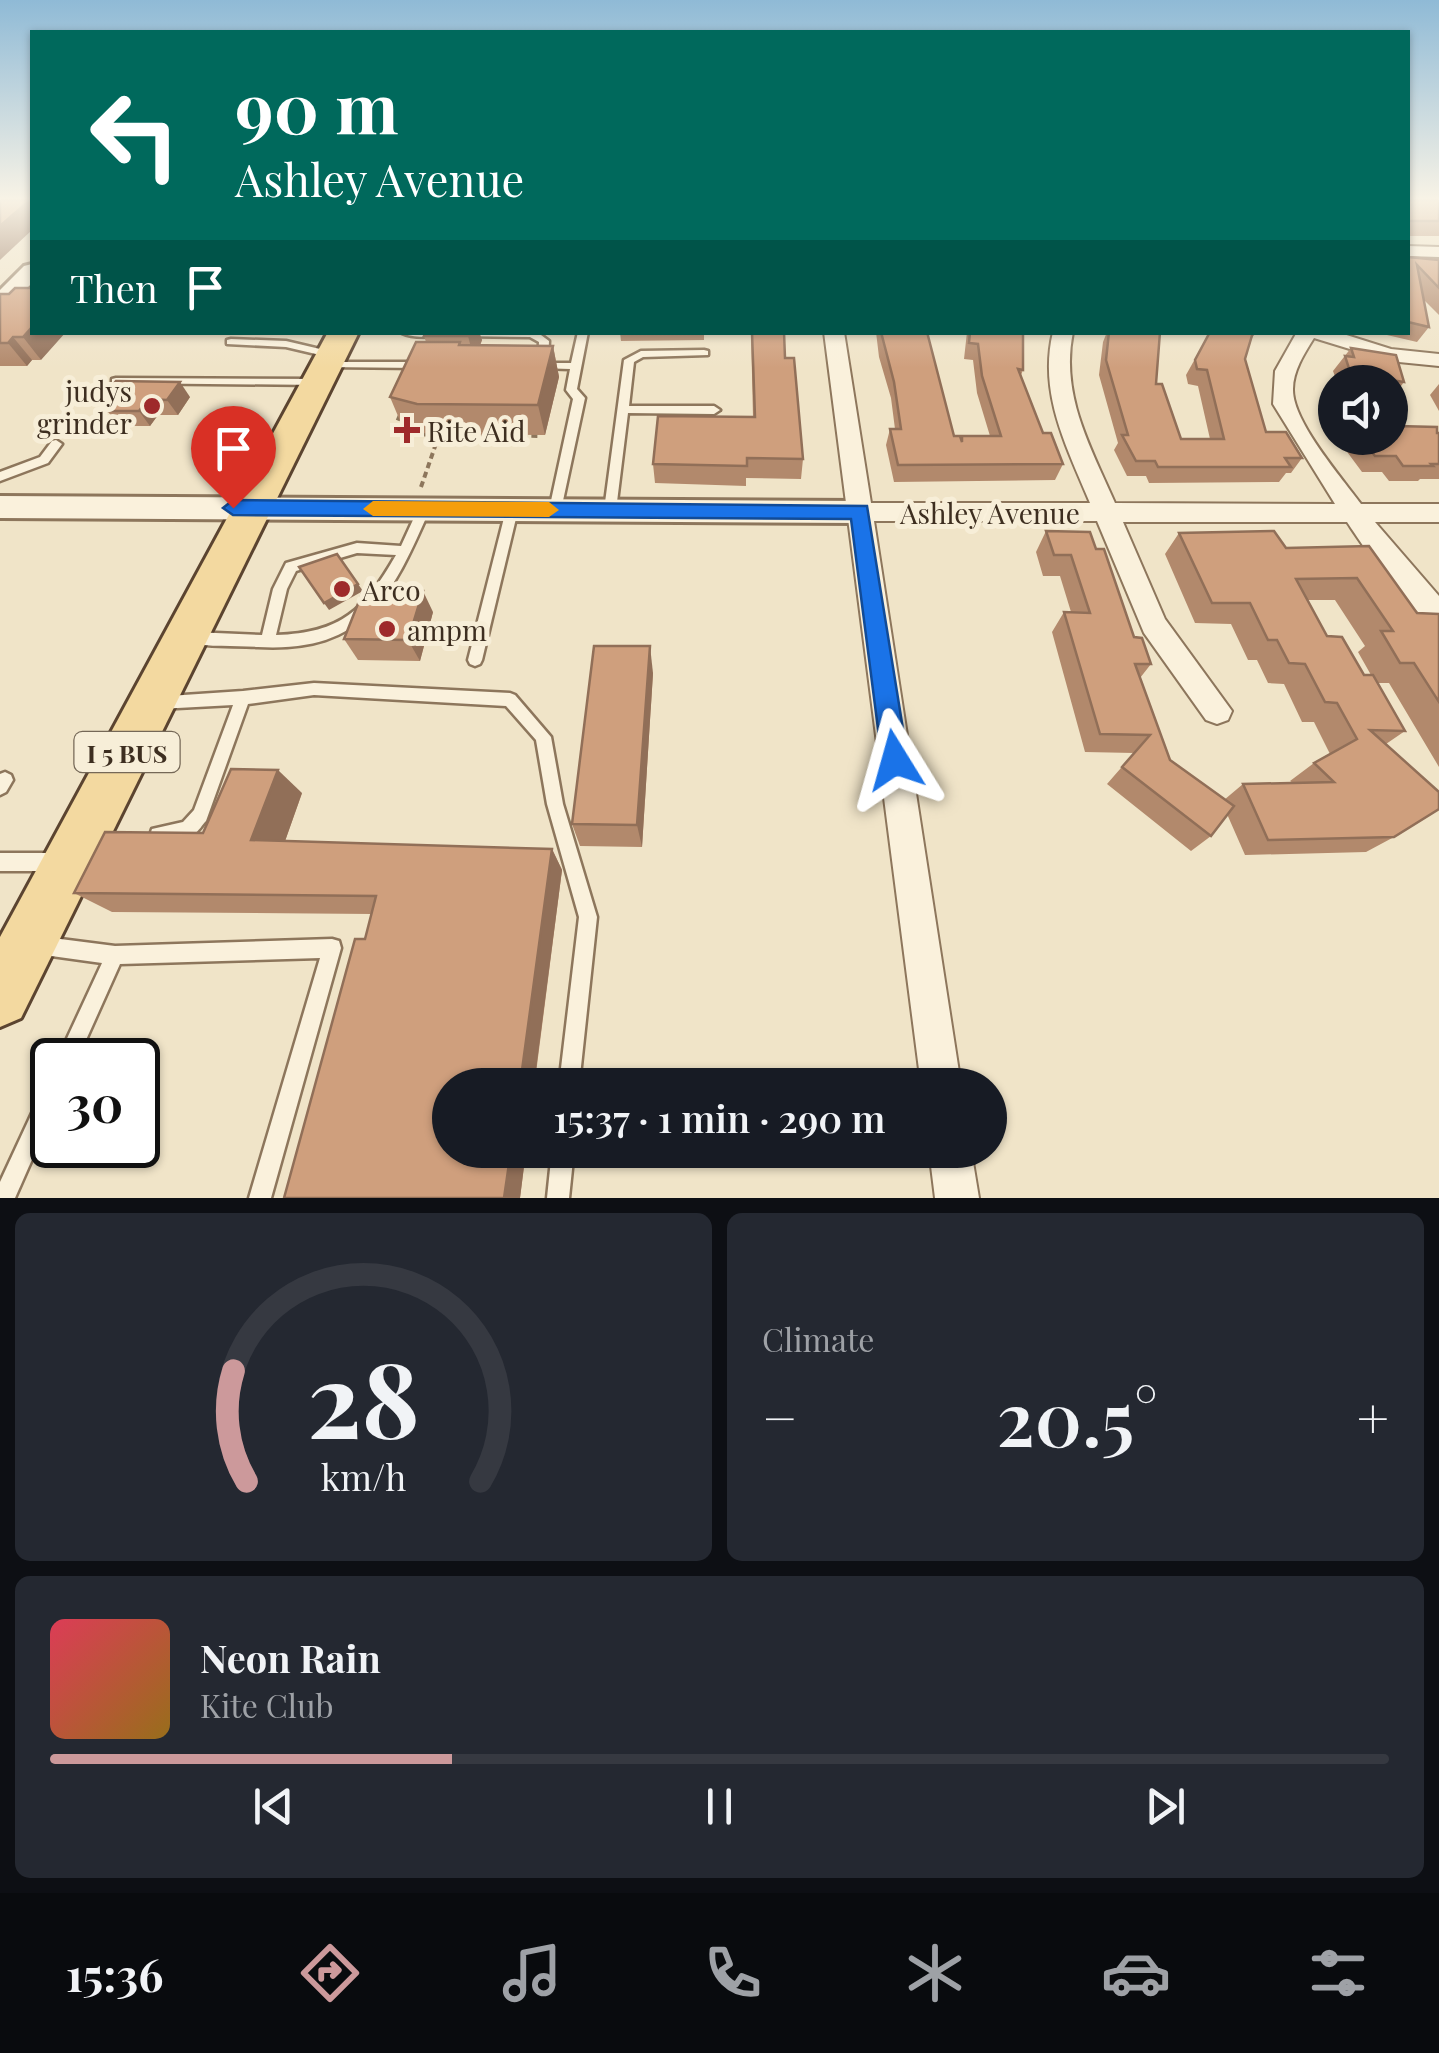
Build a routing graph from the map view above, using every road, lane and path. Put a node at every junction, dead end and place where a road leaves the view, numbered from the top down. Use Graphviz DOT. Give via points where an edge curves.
graph roads {
  1 [pos="534,335"];
  2 [pos="582,335"];
  3 [pos="834,335"];
  4 [pos="1062,335"];
  5 [pos="1305,335"];
  6 [pos="1324,335"];
  7 [pos="231,342"];
  8 [pos="704,353"];
  9 [pos="332,359"];
  10 [pos="1439,360"];
  11 [pos="421,365"];
  12 [pos="438,365"];
  13 [pos="526,366"];
  14 [pos="543,366"];
  15 [pos="576,366"];
  16 [pos="116,381"];
  17 [pos="623,410"];
  18 [pos="714,410"];
  19 [pos="439,435"];
  20 [pos="541,436"];
  21 [pos="56,444"];
  22 [pos="0,477"];
  23 [pos="422,500"];
  24 [pos="0,507"];
  25 [pos="255,508"];
  26 [pos="512,510"];
  27 [pos="555,510"];
  28 [pos="610,510"];
  29 [pos="860,512"];
  30 [pos="1107,513"];
  31 [pos="1439,513"];
  32 [pos="1355,515"];
  33 [pos="406,551"];
  34 [pos="1439,614"];
  35 [pos="187,638"];
  36 [pos="267,642"];
  37 [pos="474,660"];
  38 [pos="242,698"];
  39 [pos="154,702"];
  40 [pos="1217,712"];
  41 [pos="137,836"];
  42 [pos="85,846"];
  43 [pos="0,862"];
  44 [pos="28,944"];
  45 [pos="116,955"];
  46 [pos="0,997"];
  47 [pos="77,1038"];
  48 [pos="572,1068"];
  49 [pos="939,1068"];
  50 [pos="30,1141"];
  51 [pos="561,1168"];
  52 [pos="953,1168"];
  53 [pos="4,1198"];
  54 [pos="260,1198"];
  55 [pos="558,1198"];
  56 [pos="957,1198"];
  1 -- 14 [label="lane" via="544,341"];
  2 -- 15 [label="lane"];
  3 -- 29 [label="street"];
  4 -- 30 [label="street" via="1058,382 1068,422"];
  5 -- 32 [label="street" via="1284,374 1282,396"];
  6 -- 10 [label="street" via="1389,355"];
  7 -- 9 [label="lane" via="286,344"];
  8 -- 17 [label="lane" via="629,360"];
  9 -- 11 [label="lane"];
  9 -- 16 [label="lane"];
  9 -- 25 [label="main road, I 5 BUS"];
  11 -- 12 [label="lane"];
  11 -- 19 [label="path" via="392,434"];
  13 -- 14 [label="lane"];
  14 -- 15 [label="lane"];
  15 -- 27 [label="lane" via="571,390 579,398"];
  17 -- 18 [label="lane"];
  17 -- 28 [label="lane"];
  19 -- 20 [label="path"];
  19 -- 23 [label="path"];
  21 -- 22 [label="lane" via="44,460"];
  23 -- 25 [label="street, Ashley Avenue"];
  23 -- 26 [label="street, Ashley Avenue"];
  23 -- 33 [label="lane"];
  24 -- 25 [label="street, Ashley Avenue"];
  25 -- 35 [label="main road, I 5 BUS"];
  26 -- 27 [label="street, Ashley Avenue"];
  26 -- 37 [label="lane"];
  27 -- 28 [label="street, Ashley Avenue"];
  28 -- 29 [label="street, Ashley Avenue"];
  29 -- 30 [label="street, Ashley Avenue"];
  29 -- 49 [label="street"];
  30 -- 32 [label="street, Ashley Avenue"];
  30 -- 40 [label="street" via="1154,625"];
  31 -- 32 [label="street, Ashley Avenue"];
  32 -- 34 [label="street"];
  33 -- 36 [label="lane" via="381,596 356,622 320,637"];
  33 -- 36 [label="lane" via="357,548 291,567"];
  35 -- 36 [label="lane"];
  35 -- 39 [label="main road, I 5 BUS"];
  38 -- 39 [label="lane"];
  38 -- 41 [label="lane" via="200,815 174,834"];
  38 -- 48 [label="lane" via="314,689 510,700 543,737 588,917"];
  39 -- 42 [label="main road, I 5 BUS"];
  42 -- 43 [label="lane"];
  42 -- 44 [label="main road, I 5 BUS"];
  44 -- 45 [label="lane"];
  44 -- 46 [label="main road, I 5 BUS"];
  45 -- 47 [label="lane"];
  45 -- 54 [label="lane" via="332,948"];
  50 -- 53 [label="lane"];
  51 -- 55 [label="lane"];
  52 -- 56 [label="street"];
}
